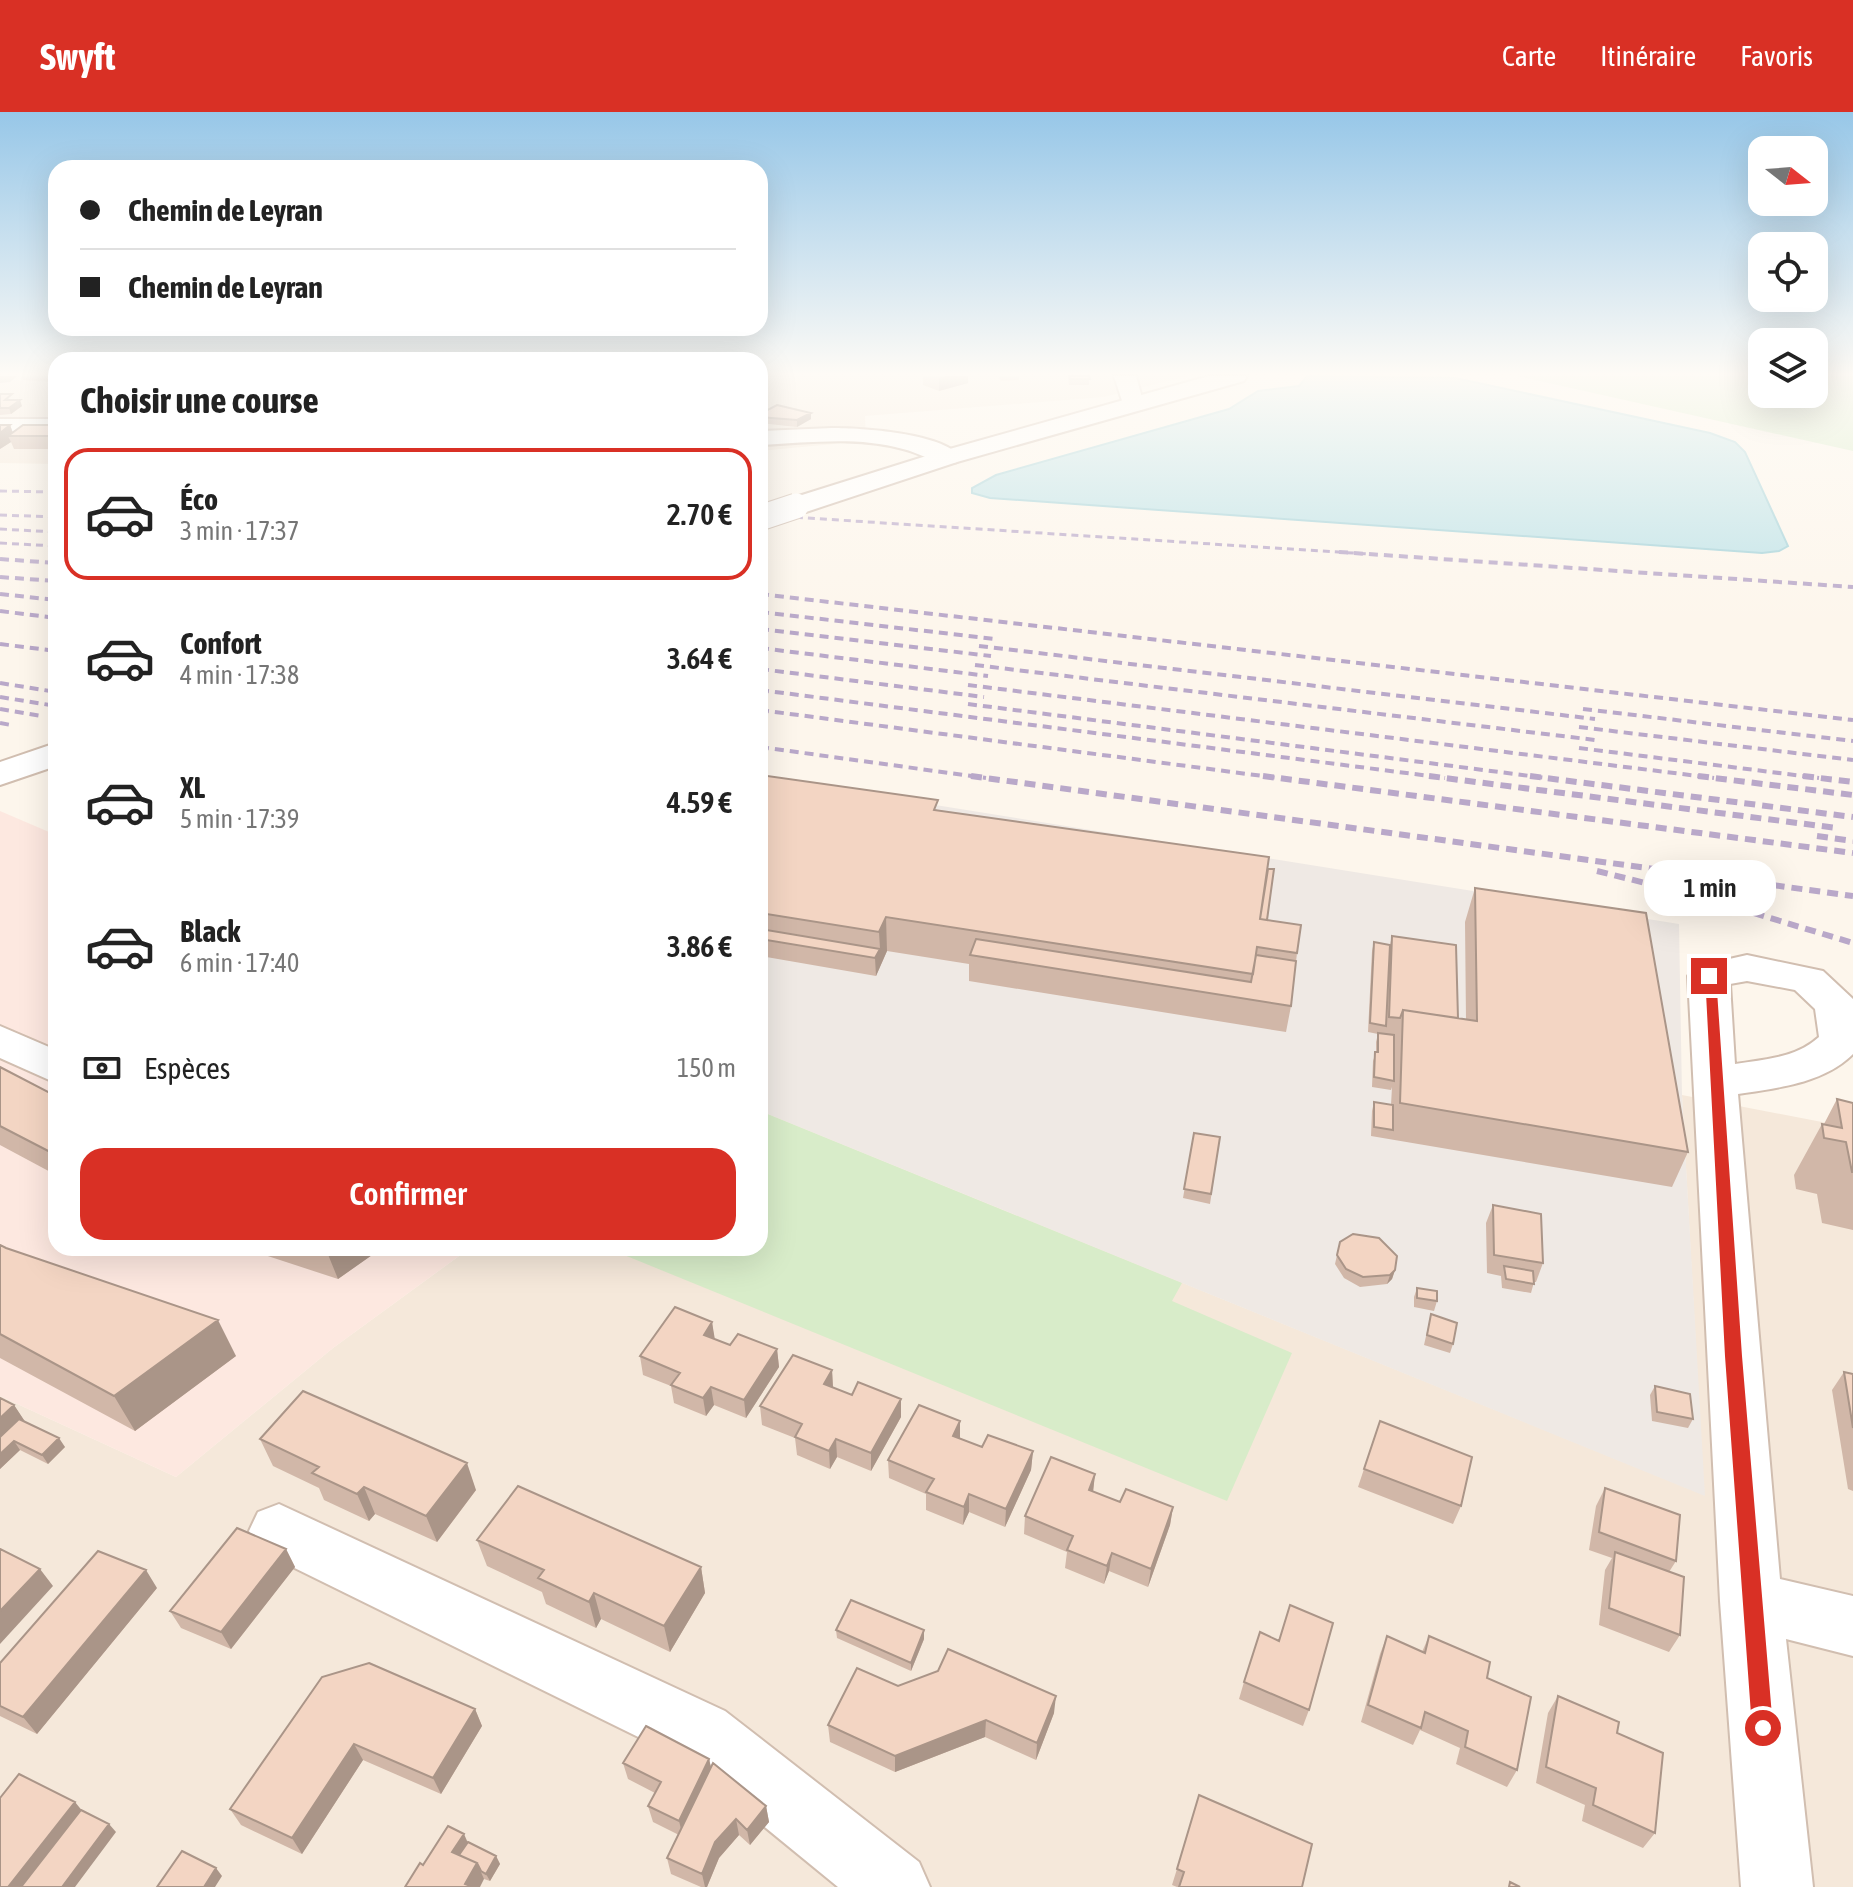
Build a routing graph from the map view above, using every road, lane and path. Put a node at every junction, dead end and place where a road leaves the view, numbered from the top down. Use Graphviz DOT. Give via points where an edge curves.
graph roads {
  1 [pos="942,459"];
  2 [pos="768,515"];
  3 [pos="48,757"];
  4 [pos="0,774"];
  5 [pos="0,1040"];
  6 [pos="48,1064"];
  7 [pos="1714,1082"];
  8 [pos="279,1531"];
  9 [pos="1751,1601"];
  10 [pos="1853,1626"];
  11 [pos="894,1887"];
  12 [pos="1777,1887"];
  1 -- 2 [label="street, bridge"];
  3 -- 4 [label="street"];
  5 -- 6 [label="street"];
  7 -- 9 [label="street"];
  8 -- 11 [label="street" via="702,1734"];
  9 -- 10 [label="street"];
  9 -- 12 [label="street"];
}
